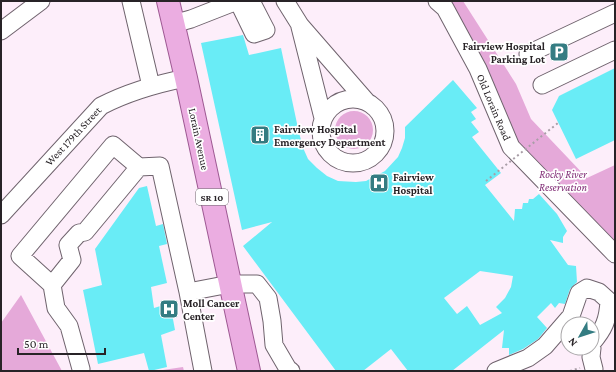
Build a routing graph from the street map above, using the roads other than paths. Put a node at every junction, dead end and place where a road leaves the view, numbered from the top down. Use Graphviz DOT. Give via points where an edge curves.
graph roads {
  1 [pos="41,1"];
  2 [pos="131,1"];
  3 [pos="168,1"];
  4 [pos="235,1"];
  5 [pos="251,1"];
  6 [pos="285,1"];
  7 [pos="437,1"];
  8 [pos="615,13"];
  9 [pos="173,24"];
  10 [pos="300,25"];
  11 [pos="1,31"];
  12 [pos="615,50"];
  13 [pos="528,54"];
  14 [pos="186,78"];
  15 [pos="542,85"];
  16 [pos="151,86"];
  17 [pos="368,102"];
  18 [pos="324,118"];
  19 [pos="139,167"];
  20 [pos="1,215"];
  21 [pos="615,254"];
  22 [pos="230,284"];
  23 [pos="52,285"];
  24 [pos="188,292"];
  25 [pos="571,316"];
  26 [pos="560,329"];
  27 [pos="600,333"];
  28 [pos="592,356"];
  29 [pos="81,369"];
  30 [pos="594,369"];
  31 [pos="203,371"];
  32 [pos="249,371"];
  33 [pos="291,371"];
  34 [pos="496,371"];
  1 -- 11 [label="street"];
  2 -- 16 [label="street"];
  3 -- 9 [label="main road, Lorain Avenue / SR 10"];
  4 -- 5 [label="street" via="254,34 266,30"];
  4 -- 9 [label="street"];
  6 -- 10 [label="street"];
  7 -- 21 [label="street, Old Lorain Road" via="445,8 478,69 511,147"];
  8 -- 13 [label="street"];
  9 -- 14 [label="main road, Lorain Avenue / SR 10"];
  10 -- 17 [label="street"];
  10 -- 18 [label="street"];
  12 -- 15 [label="street"];
  14 -- 16 [label="street, West 179th Street"];
  14 -- 22 [label="main road, Lorain Avenue / SR 10"];
  16 -- 20 [label="street, West 179th Street" via="120,96 101,106"];
  17 -- 18 [label="street" via="347,99 337,103"];
  17 -- 18 [label="street" via="382,117 384,138 380,148 364,160 343,161 334,156 322,139"];
  19 -- 23 [label="street" via="85,232 79,233 68,245 72,260"];
  19 -- 23 [label="street" via="114,145 20,256"];
  19 -- 24 [label="street" via="160,166"];
  22 -- 24 [label="street"];
  22 -- 32 [label="main road, Lorain Avenue / SR 10"];
  22 -- 33 [label="street" via="257,284 268,298 274,345"];
  23 -- 29 [label="street" via="56,308 69,326"];
  24 -- 31 [label="street"];
  25 -- 27 [label="street" via="579,293 587,288 599,292 609,301 608,316"];
  26 -- 34 [label="street" via="545,346 528,358"];
  28 -- 30 [label="street"];
}
